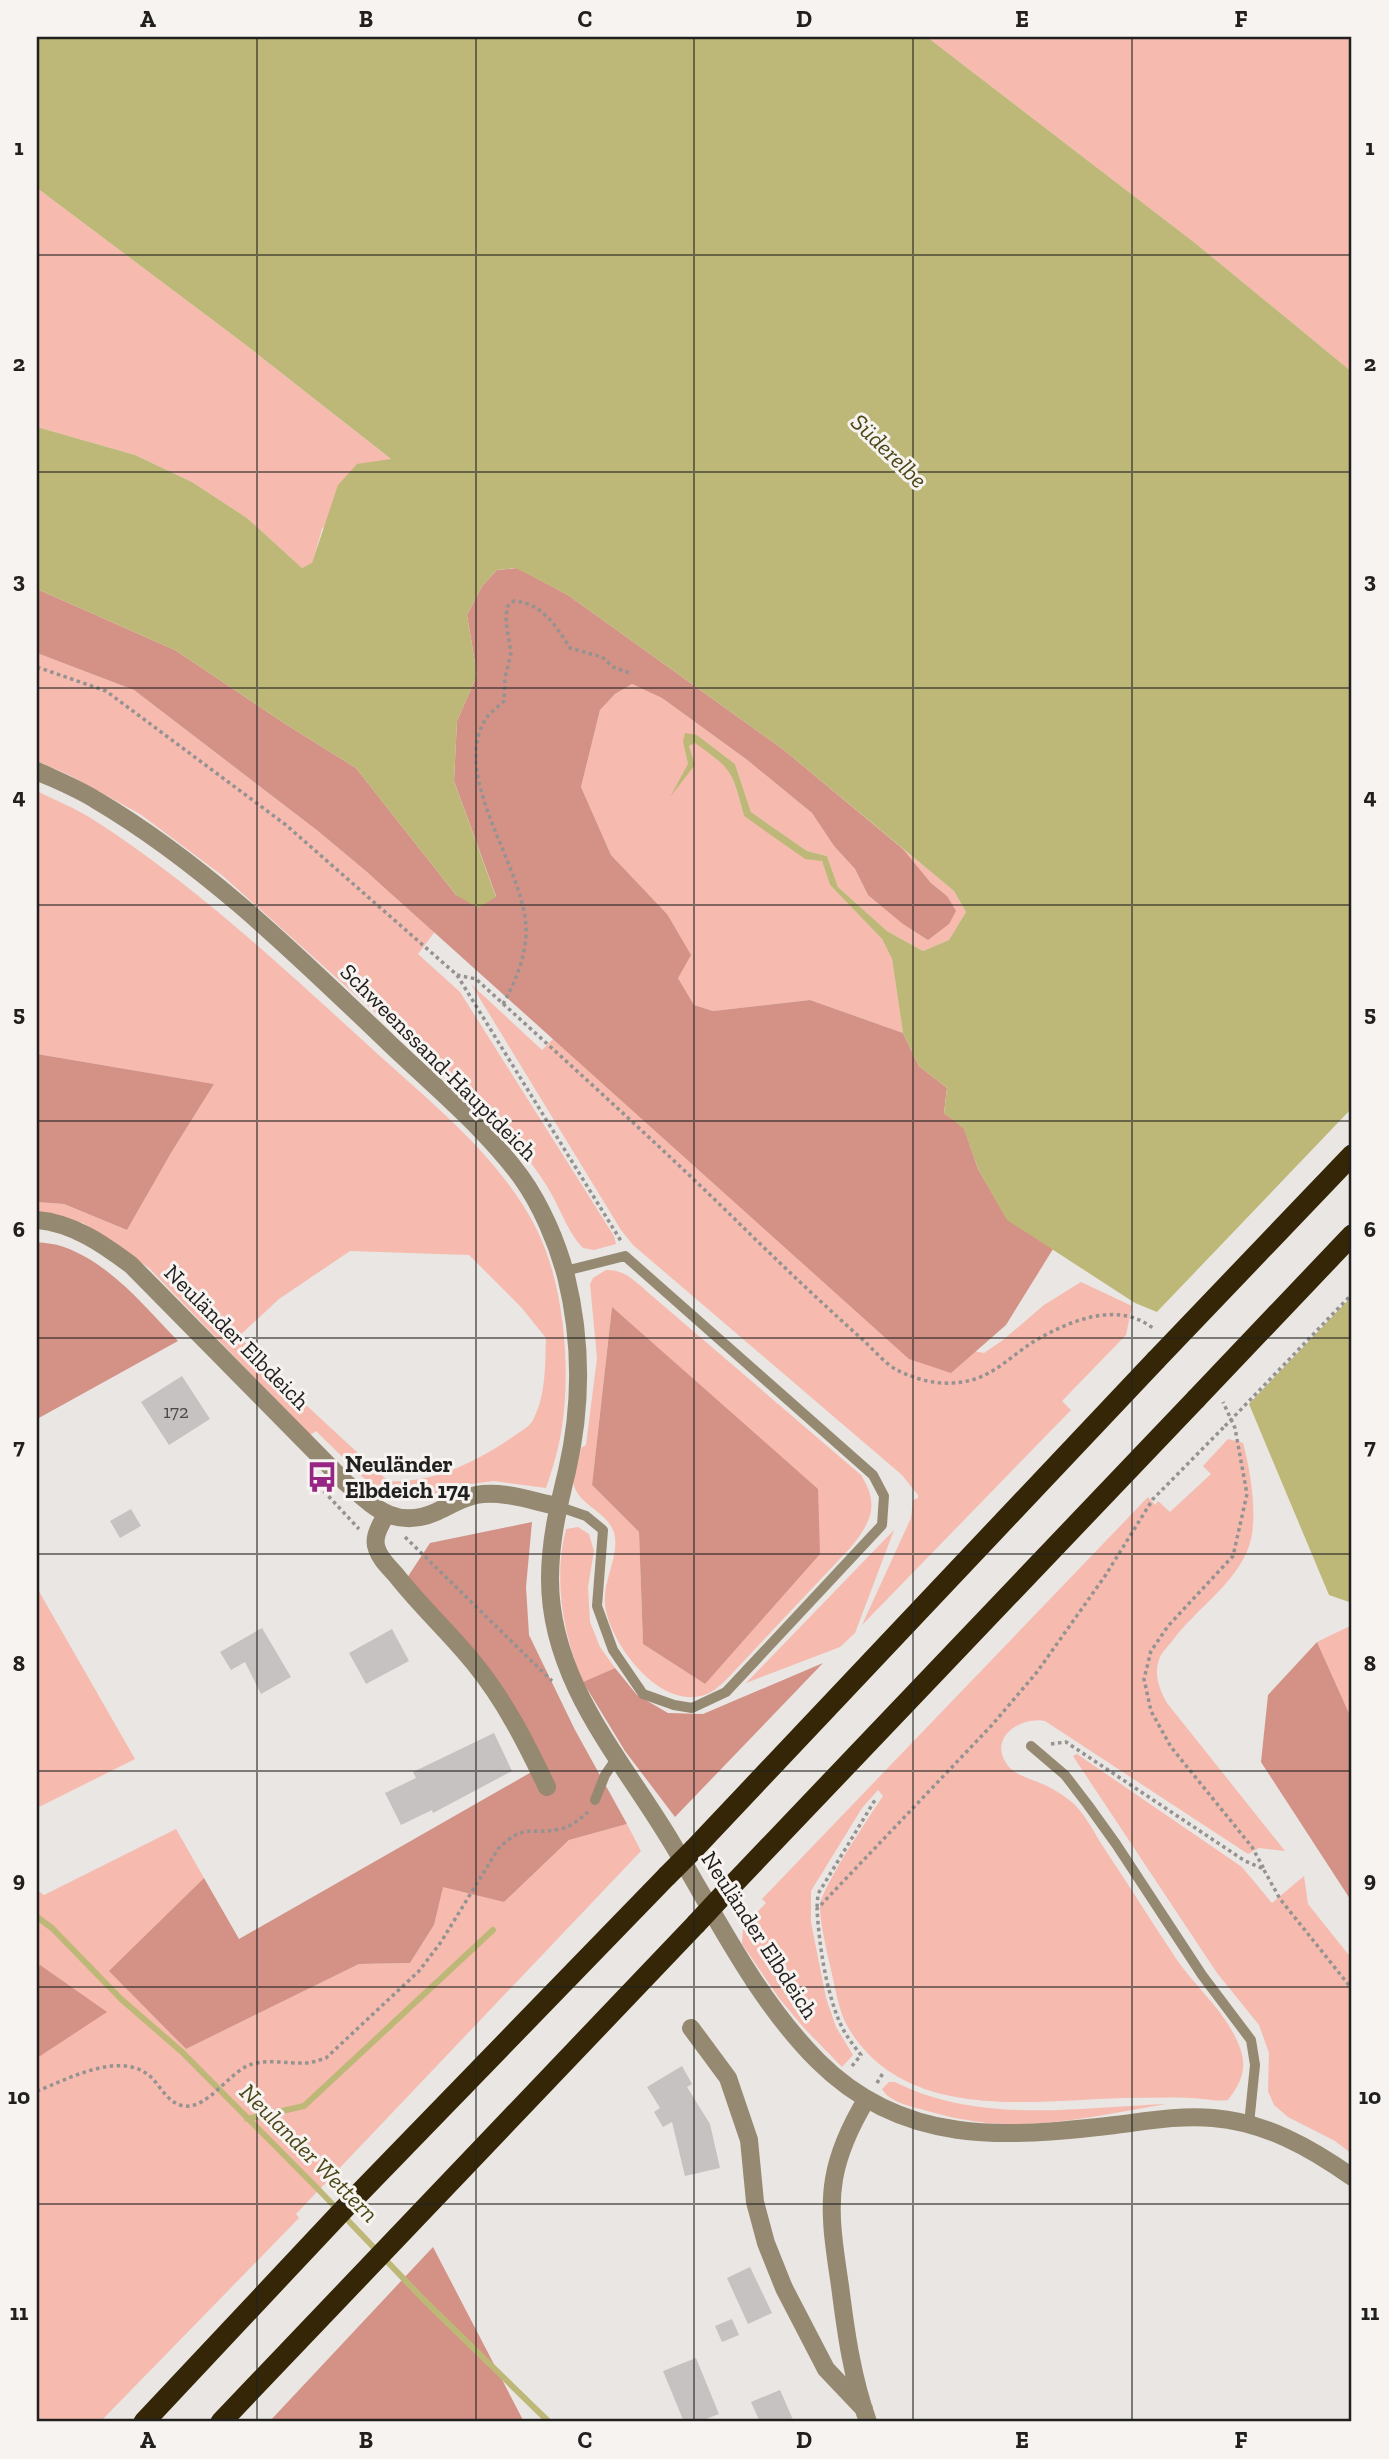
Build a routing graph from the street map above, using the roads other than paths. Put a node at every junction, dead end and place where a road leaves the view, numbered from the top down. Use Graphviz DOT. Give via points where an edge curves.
graph roads {
  1 [pos="37,771"];
  2 [pos="1352,1155"];
  3 [pos="37,1220"];
  4 [pos="1352,1235"];
  5 [pos="565,1271"];
  6 [pos="557,1506"];
  7 [pos="386,1514"];
  8 [pos="1031,1746"];
  9 [pos="616,1759"];
  10 [pos="547,1787"];
  11 [pos="595,1800"];
  12 [pos="663,1828"];
  13 [pos="691,2028"];
  14 [pos="866,2100"];
  15 [pos="1249,2124"];
  16 [pos="1352,2177"];
  17 [pos="866,2416"];
  18 [pos="144,2422"];
  19 [pos="221,2422"];
  1 -- 5 [label="street, Schweenssand-Hauptdeich" via="94,798 188,861 301,960 481,1132 522,1179 549,1226"];
  2 -- 18 [label="highway, bridge"];
  3 -- 7 [label="street, Neuländer Elbdeich" via="88,1236 131,1265 345,1482"];
  4 -- 19 [label="highway, bridge"];
  5 -- 6 [label="street, Schweenssand-Hauptdeich" via="577,1328 579,1379 571,1449"];
  5 -- 6 [label="lane" via="625,1256 873,1475 884,1496 882,1525 726,1692 692,1708 643,1694 613,1650 597,1606 603,1530 586,1516"];
  6 -- 7 [label="street" via="487,1494 410,1519"];
  6 -- 9 [label="street, Schweenssand-Hauptdeich" via="551,1543 553,1627 591,1719"];
  7 -- 10 [label="street" via="376,1534 380,1556 502,1701"];
  8 -- 15 [label="lane" via="1065,1775 1088,1805 1251,2040 1255,2065"];
  9 -- 11 [label="lane"];
  9 -- 12 [label="street, Schweenssand-Hauptdeich"];
  12 -- 14 [label="street, Neuländer Elbdeich" via="786,2025 822,2066"];
  13 -- 17 [label="street" via="728,2077 749,2140 755,2202 784,2288 827,2369"];
  14 -- 15 [label="street, Neuländer Elbdeich" via="942,2129 988,2134 1041,2134 1178,2118"];
  14 -- 17 [label="street" via="840,2155 832,2210 849,2359"];
  15 -- 16 [label="street, Neuländer Elbdeich" via="1324,2157"];
}
